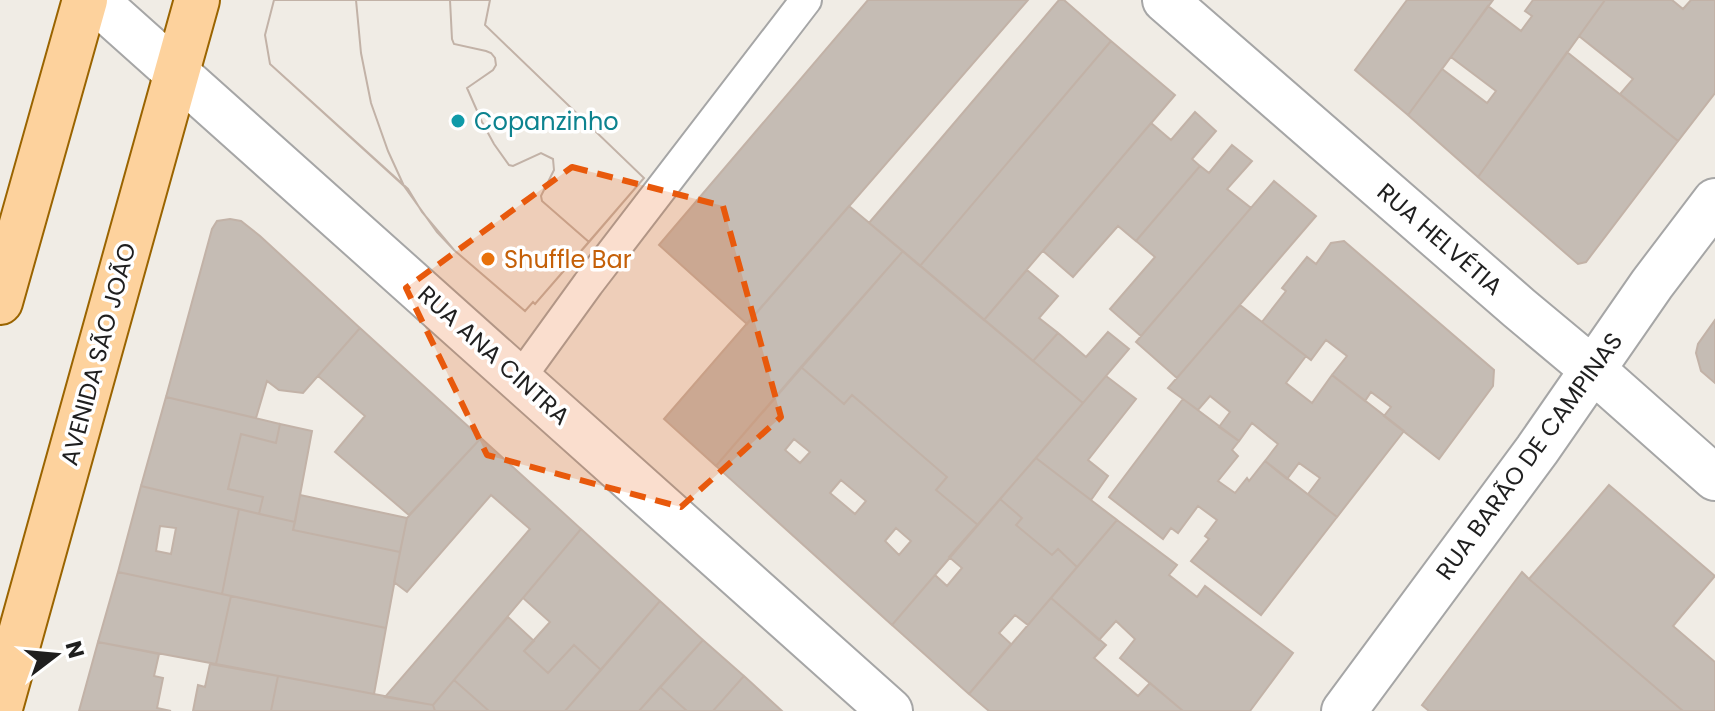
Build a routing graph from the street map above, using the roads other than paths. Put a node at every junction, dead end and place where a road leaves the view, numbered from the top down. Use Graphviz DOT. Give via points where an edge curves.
graph roads {
  1 [pos="85,0"];
  2 [pos="95,0"];
  3 [pos="197,0"];
  4 [pos="806,0"];
  5 [pos="1165,0"];
  6 [pos="176,71"];
  7 [pos="1715,201"];
  8 [pos="12,213"];
  9 [pos="0,302"];
  10 [pos="1592,369"];
  11 [pos="520,378"];
  12 [pos="1715,478"];
  13 [pos="0,708"];
  14 [pos="890,711"];
  15 [pos="1344,711"];
  1 -- 8 [label="main road"];
  2 -- 6 [label="street, RUA ANA CINTRA"];
  3 -- 6 [label="main road, AVENIDA SÃO JOÃO"];
  4 -- 11 [label="lane"];
  5 -- 10 [label="street, RUA HELVÉTIA"];
  6 -- 11 [label="street, RUA ANA CINTRA"];
  6 -- 13 [label="main road, AVENIDA SÃO JOÃO"];
  7 -- 10 [label="street, RUA BARÃO DE CAMPINAS"];
  8 -- 9 [label="main road"];
  10 -- 12 [label="street, RUA HELVÉTIA"];
  10 -- 15 [label="street, RUA BARÃO DE CAMPINAS"];
  11 -- 14 [label="street, RUA ANA CINTRA"];
}
